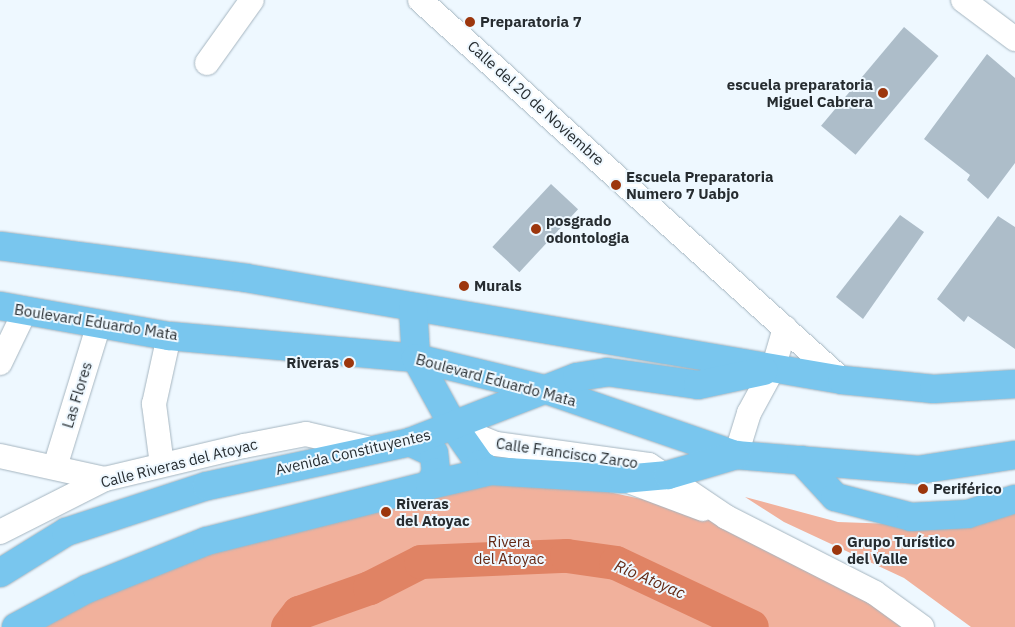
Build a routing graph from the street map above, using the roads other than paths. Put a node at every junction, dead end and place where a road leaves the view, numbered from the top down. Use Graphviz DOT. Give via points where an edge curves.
graph roads {
  1 [pos="252,0"];
  2 [pos="420,0"];
  3 [pos="963,0"];
  4 [pos="1015,39"];
  5 [pos="207,63"];
  6 [pos="0,246"];
  7 [pos="413,307"];
  8 [pos="12,308"];
  9 [pos="99,324"];
  10 [pos="785,328"];
  11 [pos="169,336"];
  12 [pos="416,358"];
  13 [pos="0,363"];
  14 [pos="773,369"];
  15 [pos="842,380"];
  16 [pos="1015,384"];
  17 [pos="547,390"];
  18 [pos="454,427"];
  19 [pos="410,442"];
  20 [pos="366,448"];
  21 [pos="736,455"];
  22 [pos="1015,455"];
  23 [pos="0,456"];
  24 [pos="802,460"];
  25 [pos="162,465"];
  26 [pos="55,467"];
  27 [pos="492,471"];
  28 [pos="668,475"];
  29 [pos="105,479"];
  30 [pos="623,479"];
  31 [pos="430,485"];
  32 [pos="1015,499"];
  33 [pos="726,517"];
  34 [pos="0,532"];
  35 [pos="0,573"];
  36 [pos="16,627"];
  37 [pos="922,627"];
  1 -- 5 [label="street"];
  2 -- 10 [label="street, Calle del 20 de Noviembre"];
  3 -- 4 [label="street"];
  6 -- 7 [label="main road" via="246,278"];
  7 -- 12 [label="main road"];
  7 -- 14 [label="main road"];
  8 -- 9 [label="main road, Boulevard Eduardo Mata"];
  8 -- 13 [label="street"];
  9 -- 11 [label="main road, Boulevard Eduardo Mata"];
  9 -- 26 [label="street, Las Flores"];
  10 -- 14 [label="street"];
  10 -- 15 [label="street, Calle del 20 de Noviembre"];
  11 -- 12 [label="main road, Boulevard Eduardo Mata"];
  11 -- 25 [label="street" via="154,404"];
  12 -- 17 [label="main road, Boulevard Eduardo Mata"];
  12 -- 18 [label="main road"];
  14 -- 15 [label="main road"];
  14 -- 17 [label="main road, Avenida Constituyentes" via="698,385 607,372 577,377"];
  14 -- 21 [label="street" via="749,413"];
  15 -- 16 [label="main road" via="934,389"];
  17 -- 18 [label="main road, Avenida Constituyentes"];
  17 -- 21 [label="main road, Boulevard Eduardo Mata"];
  18 -- 19 [label="main road, Avenida Constituyentes"];
  18 -- 27 [label="main road" via="480,464"];
  18 -- 28 [label="street, Calle Francisco Zarco" via="496,444 622,458"];
  19 -- 20 [label="main road, Avenida Constituyentes"];
  19 -- 31 [label="main road" via="434,453 436,472"];
  20 -- 25 [label="street, Calle Riveras del Atoyac" via="306,434"];
  20 -- 35 [label="main road, Avenida Constituyentes" via="207,486 66,532"];
  21 -- 24 [label="main road, Boulevard Eduardo Mata"];
  21 -- 28 [label="main road"];
  22 -- 24 [label="main road, Boulevard Eduardo Mata" via="918,470"];
  23 -- 26 [label="street"];
  24 -- 32 [label="main road" via="816,480 836,497 910,516 968,514"];
  25 -- 29 [label="street, Calle Riveras del Atoyac"];
  26 -- 29 [label="street"];
  27 -- 30 [label="main road"];
  27 -- 31 [label="main road"];
  28 -- 30 [label="main road"];
  28 -- 33 [label="street, Calle Francisco Zarco"];
  29 -- 34 [label="street, Calle Riveras del Atoyac"];
  30 -- 33 [label="street, Calle Francisco Zarco"];
  31 -- 36 [label="main road" via="206,541 87,589"];
  33 -- 37 [label="street, Calle Francisco Zarco" via="875,593"];
}
